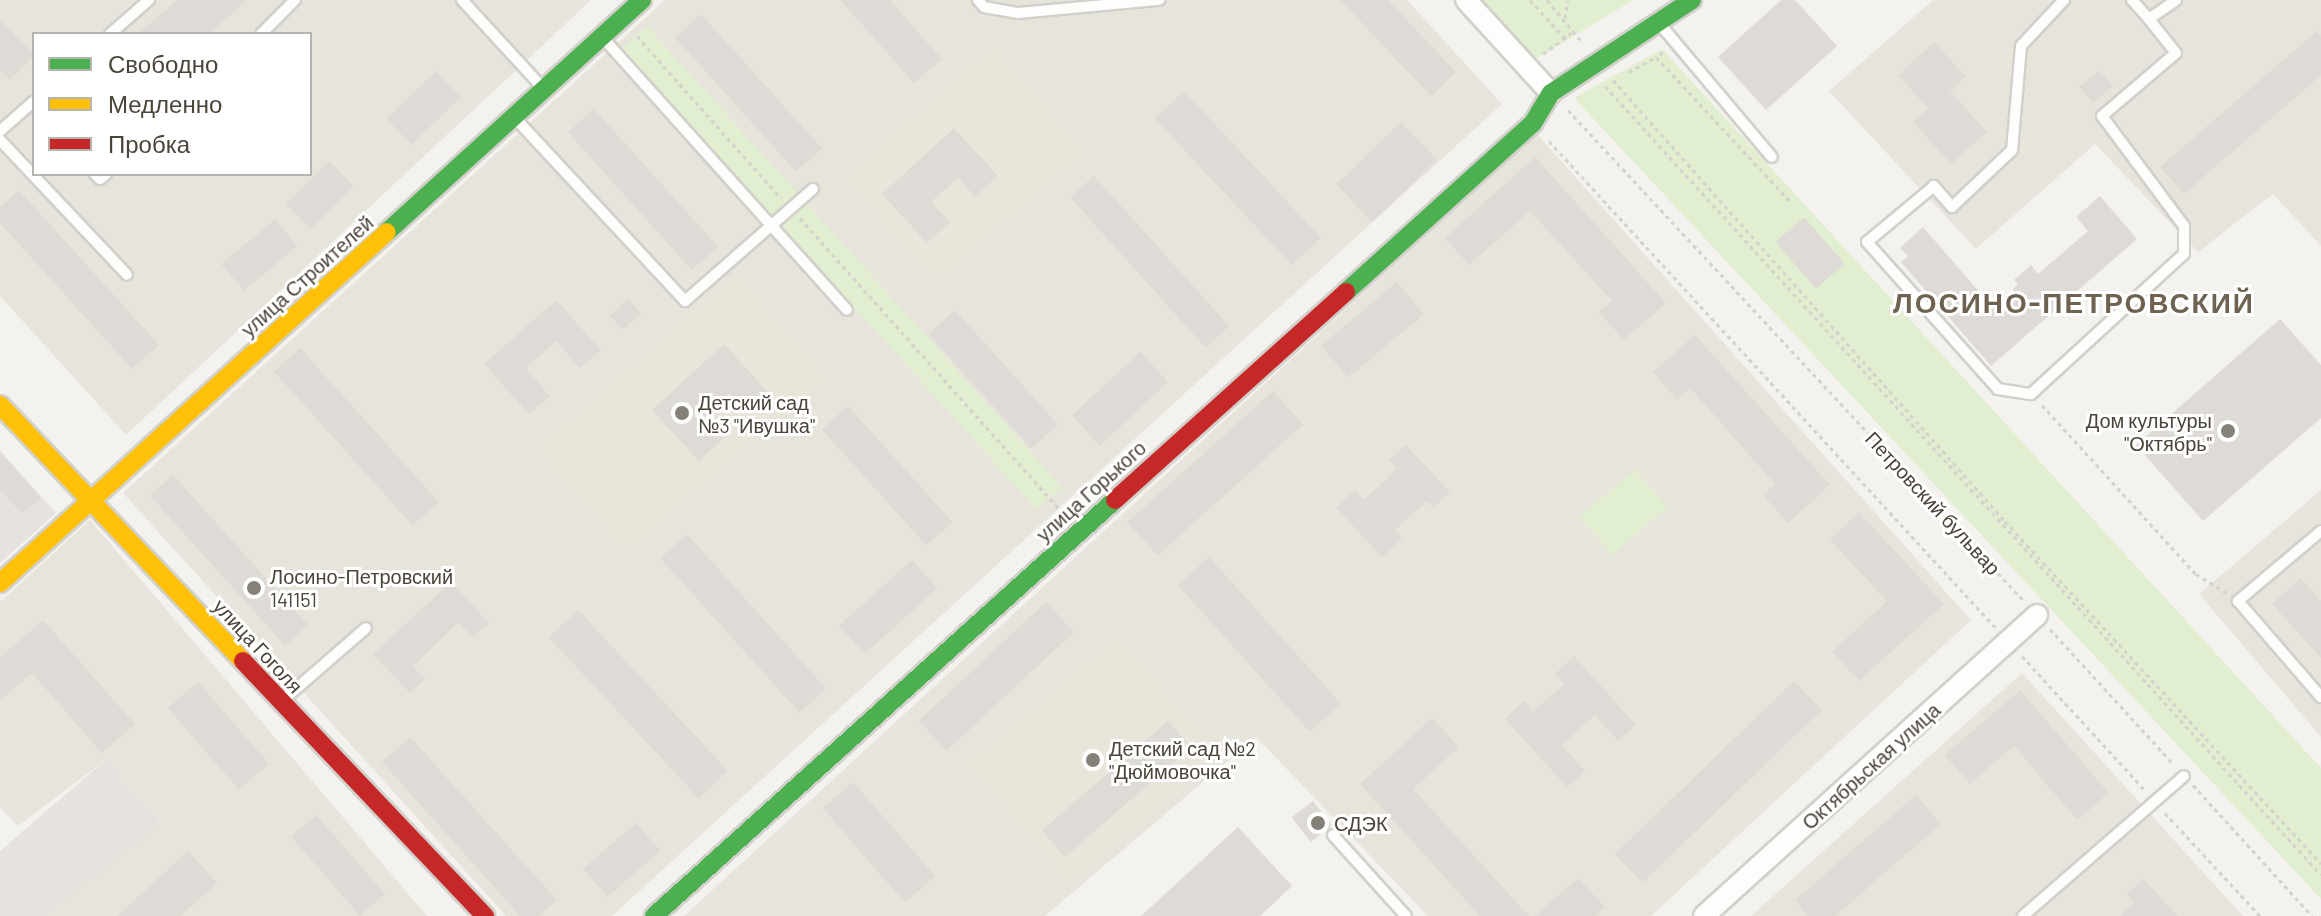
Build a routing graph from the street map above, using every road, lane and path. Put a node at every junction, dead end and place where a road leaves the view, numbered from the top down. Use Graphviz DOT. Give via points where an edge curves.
graph roads {
  1 [pos="149,0"];
  2 [pos="295,0"];
  3 [pos="462,0"];
  4 [pos="642,0"];
  5 [pos="978,0"];
  6 [pos="1159,0"];
  7 [pos="1466,0"];
  8 [pos="1530,0"];
  9 [pos="1547,0"];
  10 [pos="1574,0"];
  11 [pos="1692,0"];
  12 [pos="2064,0"];
  13 [pos="2132,0"];
  14 [pos="2176,0"];
  15 [pos="1568,2"];
  16 [pos="1565,18"];
  17 [pos="621,19"];
  18 [pos="2149,19"];
  19 [pos="1658,22"];
  20 [pos="112,32"];
  21 [pos="263,32"];
  22 [pos="602,37"];
  23 [pos="1565,38"];
  24 [pos="1676,43"];
  25 [pos="1656,57"];
  26 [pos="1596,62"];
  27 [pos="1613,81"];
  28 [pos="544,89"];
  29 [pos="1551,93"];
  30 [pos="32,106"];
  31 [pos="514,117"];
  32 [pos="1533,123"];
  33 [pos="0,131"];
  34 [pos="0,140"];
  35 [pos="1772,157"];
  36 [pos="32,174"];
  37 [pos="34,176"];
  38 [pos="813,189"];
  39 [pos="1790,201"];
  40 [pos="791,208"];
  41 [pos="770,225"];
  42 [pos="127,275"];
  43 [pos="847,310"];
  44 [pos="2031,394"];
  45 [pos="0,405"];
  46 [pos="91,503"];
  47 [pos="1079,531"];
  48 [pos="2321,531"];
  49 [pos="0,583"];
  50 [pos="2238,601"];
  51 [pos="2037,615"];
  52 [pos="366,628"];
  53 [pos="2008,642"];
  54 [pos="2321,697"];
  55 [pos="280,702"];
  56 [pos="2184,776"];
  57 [pos="2155,801"];
  58 [pos="1333,835"];
  59 [pos="2321,864"];
  60 [pos="2321,875"];
  61 [pos="485,916"];
  62 [pos="654,916"];
  63 [pos="1406,916"];
  64 [pos="1704,916"];
  65 [pos="2023,916"];
  66 [pos="2260,916"];
  67 [pos="2312,916"];
  1 -- 20 [label="lane"];
  2 -- 21 [label="lane"];
  3 -- 28 [label="lane"];
  4 -- 17 [label="street, улица Строителей"];
  5 -- 6 [label="lane" via="984,7 1018,13"];
  7 -- 29 [label="street"];
  8 -- 23 [label="path"];
  9 -- 16 [label="path"];
  10 -- 15 [label="path"];
  11 -- 19 [label="street"];
  12 -- 44 [label="lane" via="2021,46 2012,150 1952,207 1934,186 1867,242 1998,389"];
  13 -- 18 [label="lane"];
  14 -- 18 [label="lane"];
  15 -- 16 [label="path"];
  16 -- 26 [label="path"];
  17 -- 22 [label="street, улица Строителей"];
  17 -- 40 [label="path"];
  18 -- 44 [label="lane" via="2176,53 2102,116 2184,226 2184,254"];
  19 -- 24 [label="lane"];
  19 -- 26 [label="street"];
  22 -- 28 [label="street, улица Строителей"];
  22 -- 41 [label="lane"];
  24 -- 25 [label="path"];
  24 -- 35 [label="lane"];
  25 -- 27 [label="path"];
  25 -- 39 [label="path"];
  26 -- 27 [label="path"];
  26 -- 29 [label="street"];
  27 -- 59 [label="path" via="2005,521"];
  27 -- 60 [label="path" via="1603,88"];
  28 -- 31 [label="street, улица Строителей"];
  29 -- 32 [label="street, улица Горького"];
  29 -- 51 [label="path, Петровский бульвар"];
  30 -- 33 [label="lane"];
  31 -- 41 [label="lane" via="685,301"];
  31 -- 46 [label="street, улица Строителей"];
  32 -- 47 [label="street, улица Горького"];
  32 -- 53 [label="path"];
  34 -- 36 [label="lane"];
  37 -- 42 [label="lane"];
  38 -- 40 [label="lane"];
  40 -- 41 [label="lane"];
  40 -- 47 [label="path"];
  41 -- 43 [label="lane"];
  44 -- 50 [label="path" via="2196,574"];
  45 -- 46 [label="street, улица Гоголя"];
  46 -- 49 [label="street, улица Строителей"];
  46 -- 55 [label="street, улица Гоголя"];
  47 -- 62 [label="street, улица Горького"];
  48 -- 50 [label="lane"];
  50 -- 54 [label="lane"];
  51 -- 53 [label="street, Октябрьская улица"];
  51 -- 56 [label="path, Петровский бульвар"];
  52 -- 55 [label="lane"];
  53 -- 57 [label="path"];
  53 -- 64 [label="street, Октябрьская улица"];
  55 -- 61 [label="street, улица Гоголя"];
  56 -- 57 [label="lane"];
  56 -- 67 [label="path, Петровский бульвар"];
  57 -- 65 [label="lane"];
  57 -- 66 [label="path"];
  58 -- 63 [label="lane"];
}
